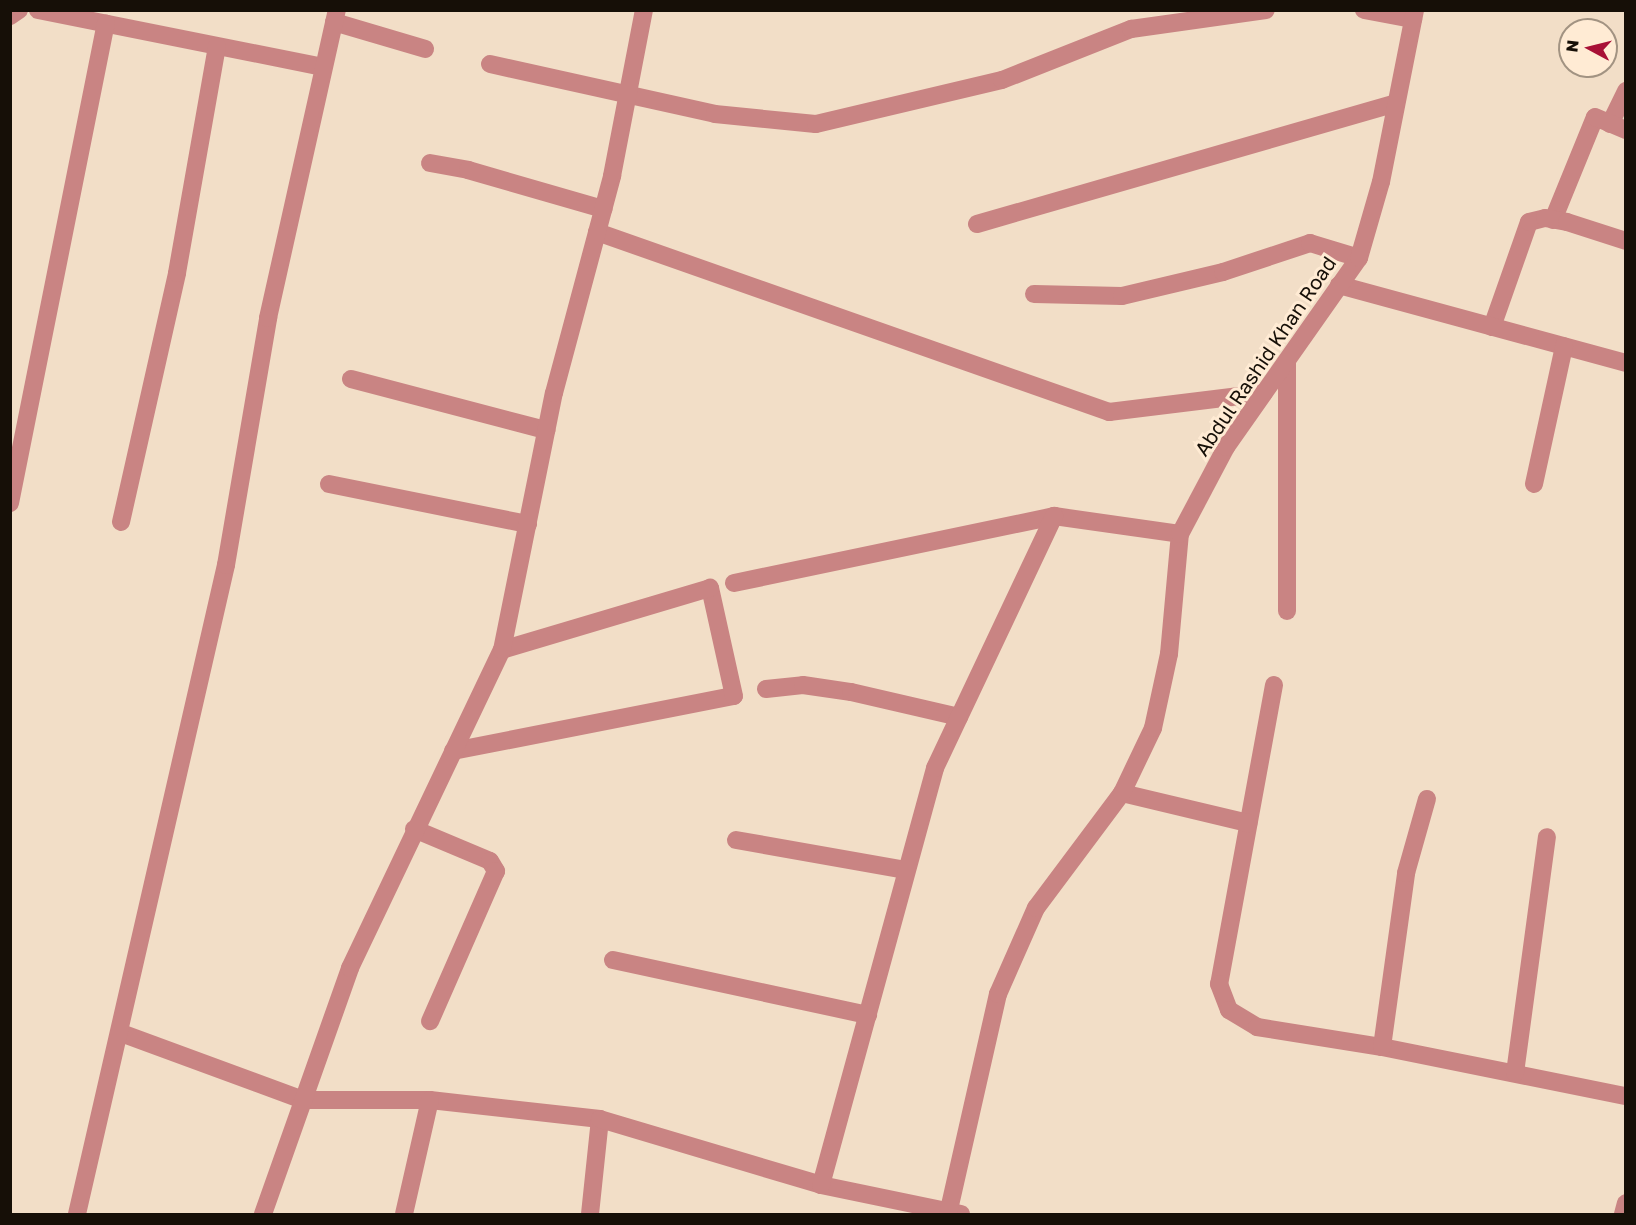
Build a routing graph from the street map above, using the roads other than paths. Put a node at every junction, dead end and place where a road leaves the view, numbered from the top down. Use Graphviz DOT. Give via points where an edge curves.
graph roads {
  1 [pos="19,10"];
  2 [pos="38,10"];
  3 [pos="644,10"];
  4 [pos="1266,10"];
  5 [pos="1364,10"];
  6 [pos="1414,15"];
  7 [pos="10,16"];
  8 [pos="336,16"];
  9 [pos="97,18"];
  10 [pos="217,46"];
  11 [pos="425,49"];
  12 [pos="490,64"];
  13 [pos="322,67"];
  14 [pos="1626,91"];
  15 [pos="628,94"];
  16 [pos="1396,103"];
  17 [pos="1618,127"];
  18 [pos="430,163"];
  19 [pos="603,209"];
  20 [pos="1553,220"];
  21 [pos="978,224"];
  22 [pos="597,232"];
  23 [pos="1626,241"];
  24 [pos="1359,258"];
  25 [pos="1339,285"];
  26 [pos="1034,294"];
  27 [pos="1492,327"];
  28 [pos="1564,346"];
  29 [pos="1287,361"];
  30 [pos="1626,363"];
  31 [pos="351,379"];
  32 [pos="1264,393"];
  33 [pos="546,430"];
  34 [pos="329,484"];
  35 [pos="1534,484"];
  36 [pos="10,503"];
  37 [pos="1054,516"];
  38 [pos="121,522"];
  39 [pos="528,524"];
  40 [pos="1180,534"];
  41 [pos="734,583"];
  42 [pos="1287,611"];
  43 [pos="502,650"];
  44 [pos="1274,685"];
  45 [pos="766,689"];
  46 [pos="959,717"];
  47 [pos="453,751"];
  48 [pos="1122,793"];
  49 [pos="1426,800"];
  50 [pos="1248,823"];
  51 [pos="414,829"];
  52 [pos="1547,837"];
  53 [pos="736,840"];
  54 [pos="906,870"];
  55 [pos="613,960"];
  56 [pos="868,1015"];
  57 [pos="430,1021"];
  58 [pos="121,1033"];
  59 [pos="1382,1047"];
  60 [pos="1515,1074"];
  61 [pos="1626,1096"];
  62 [pos="303,1100"];
  63 [pos="430,1100"];
  64 [pos="600,1119"];
  65 [pos="820,1185"];
  66 [pos="1626,1203"];
  67 [pos="953,1214"];
  68 [pos="78,1215"];
  69 [pos="263,1215"];
  70 [pos="404,1215"];
  71 [pos="590,1215"];
  72 [pos="1623,1215"];
  1 -- 7 [label="street"];
  2 -- 9 [label="street"];
  3 -- 15 [label="street"];
  4 -- 15 [label="street" via="1131,29 1002,80 839,121 816,124 715,114"];
  5 -- 6 [label="street"];
  6 -- 16 [label="street, Abdul Rashid Khan Road"];
  8 -- 11 [label="street"];
  8 -- 13 [label="street"];
  9 -- 10 [label="street"];
  9 -- 36 [label="street"];
  10 -- 13 [label="street"];
  10 -- 38 [label="street" via="177,273"];
  12 -- 15 [label="street"];
  13 -- 58 [label="street" via="268,318 226,565"];
  14 -- 17 [label="street"];
  15 -- 19 [label="street"];
  16 -- 21 [label="street"];
  16 -- 24 [label="street, Abdul Rashid Khan Road" via="1381,182"];
  17 -- 20 [label="street" via="1595,117"];
  18 -- 19 [label="street"];
  19 -- 22 [label="street"];
  20 -- 23 [label="street"];
  20 -- 27 [label="street" via="1529,222"];
  22 -- 32 [label="street" via="1109,412"];
  22 -- 33 [label="street"];
  24 -- 25 [label="street, Abdul Rashid Khan Road"];
  24 -- 26 [label="street" via="1310,243 1222,272 1122,296"];
  25 -- 27 [label="street"];
  25 -- 29 [label="street, Abdul Rashid Khan Road"];
  27 -- 28 [label="street"];
  28 -- 30 [label="street"];
  28 -- 35 [label="street"];
  29 -- 32 [label="street, Abdul Rashid Khan Road"];
  29 -- 42 [label="street"];
  31 -- 33 [label="street"];
  32 -- 40 [label="street, Abdul Rashid Khan Road" via="1226,447"];
  33 -- 39 [label="street"];
  34 -- 39 [label="street"];
  37 -- 40 [label="street"];
  37 -- 41 [label="street"];
  37 -- 46 [label="street"];
  39 -- 43 [label="street"];
  40 -- 48 [label="street, Abdul Rashid Khan Road" via="1169,654 1155,717"];
  43 -- 47 [label="street"];
  43 -- 47 [label="street" via="710,588 734,696"];
  44 -- 50 [label="street"];
  45 -- 46 [label="street" via="803,685"];
  46 -- 54 [label="street" via="935,768"];
  47 -- 51 [label="street"];
  48 -- 50 [label="street"];
  48 -- 67 [label="street, Abdul Rashid Khan Road" via="1089,832 1036,908 998,994"];
  49 -- 59 [label="street" via="1406,873"];
  50 -- 59 [label="street" via="1219,984 1229,1010 1257,1027"];
  51 -- 57 [label="street" via="490,861 496,871"];
  51 -- 62 [label="street" via="350,968"];
  52 -- 60 [label="street"];
  53 -- 54 [label="street"];
  54 -- 56 [label="street"];
  55 -- 56 [label="street"];
  56 -- 65 [label="street"];
  58 -- 62 [label="street"];
  58 -- 68 [label="street"];
  59 -- 60 [label="street"];
  60 -- 61 [label="street"];
  62 -- 63 [label="street"];
  62 -- 69 [label="street"];
  63 -- 64 [label="street"];
  63 -- 70 [label="street"];
  64 -- 65 [label="street"];
  64 -- 71 [label="street"];
  65 -- 67 [label="street"];
  66 -- 72 [label="street"];
}
